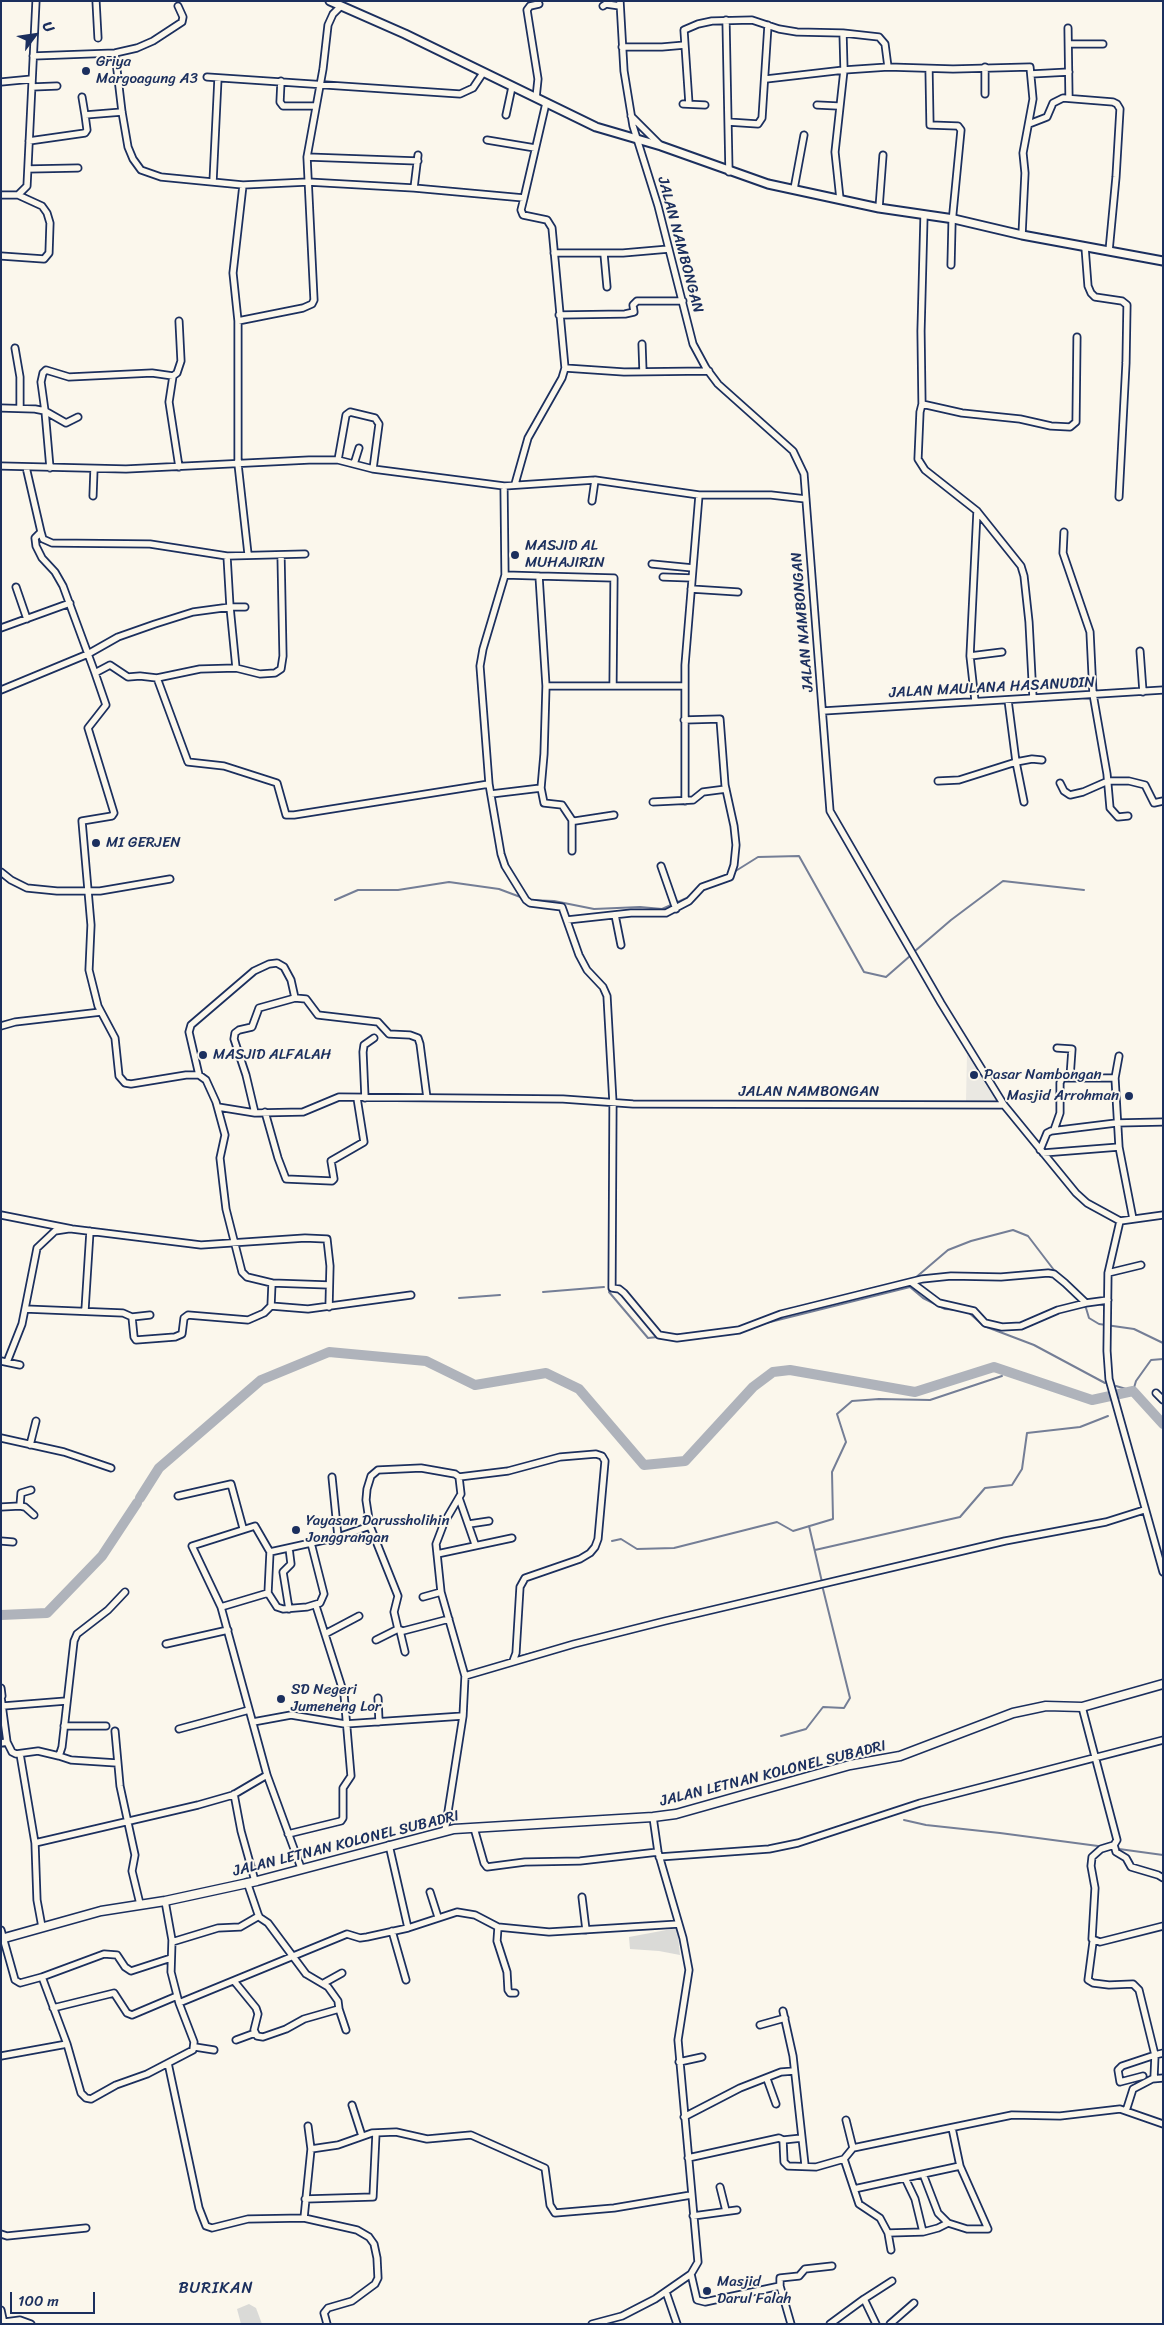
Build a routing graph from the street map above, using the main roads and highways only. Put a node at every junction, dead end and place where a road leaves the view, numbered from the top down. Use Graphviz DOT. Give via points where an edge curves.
graph roads {
  1 [pos="1163,1684"];
  2 [pos="2,1936"];
  1 -- 2 [label="main road, JALAN LETNAN KOLONEL SUBADRI" via="1082,1707 1060,1705 1013,1713 900,1756 850,1765 676,1814 445,1831 251,1882 101,1911"];
}
